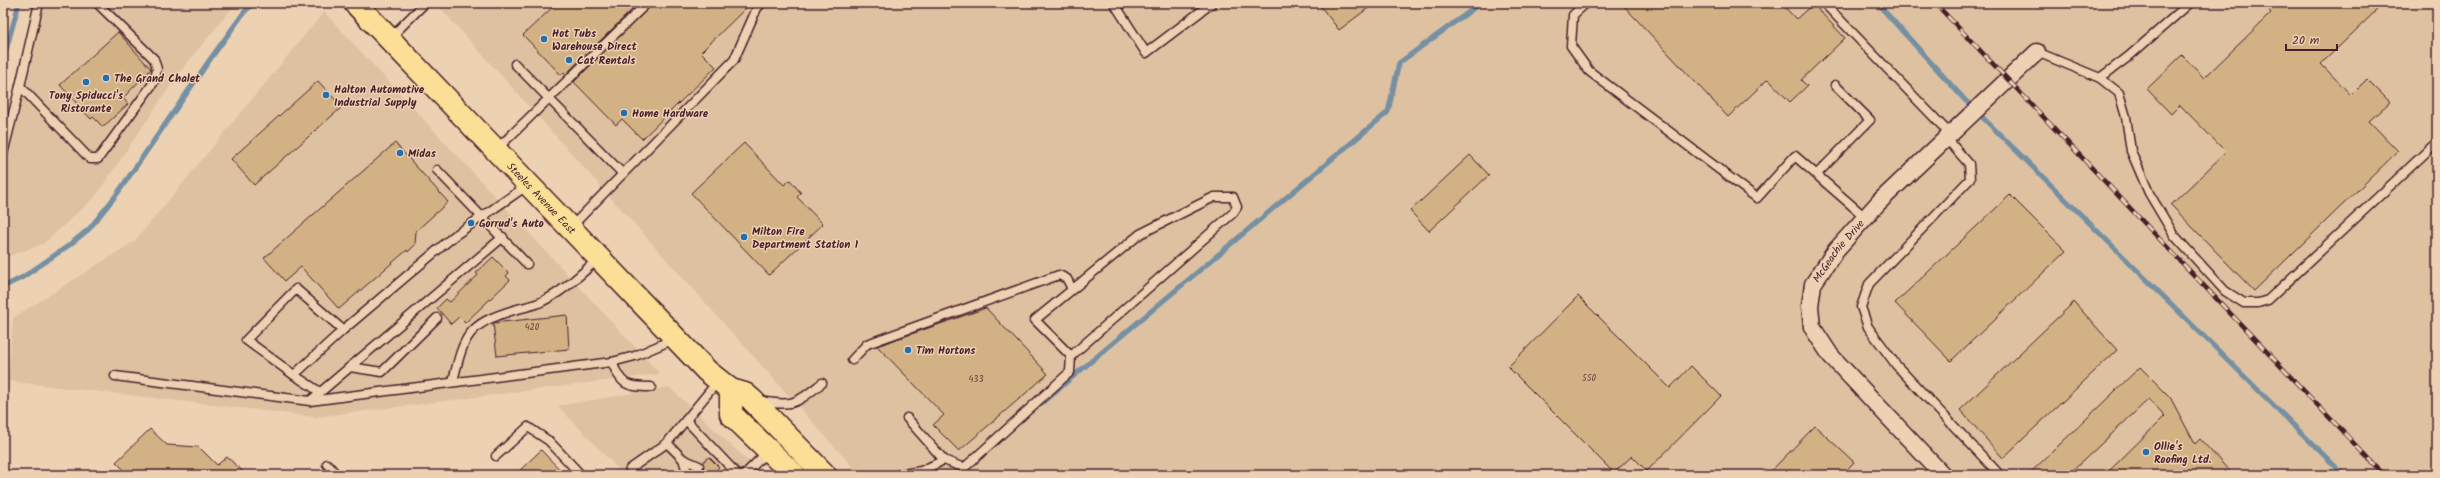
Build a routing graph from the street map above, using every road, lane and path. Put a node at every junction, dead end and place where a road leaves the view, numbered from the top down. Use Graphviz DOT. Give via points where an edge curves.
graph roads {
  1 [pos="39,3"];
  2 [pos="98,3"];
  3 [pos="355,3"];
  4 [pos="425,3"];
  5 [pos="647,3"];
  6 [pos="762,3"];
  7 [pos="1114,3"];
  8 [pos="1212,3"];
  9 [pos="1586,3"];
  10 [pos="1824,3"];
  11 [pos="2190,3"];
  12 [pos="389,39"];
  13 [pos="2037,52"];
  14 [pos="515,64"];
  15 [pos="2100,78"];
  16 [pos="1835,85"];
  17 [pos="20,86"];
  18 [pos="548,99"];
  19 [pos="1949,137"];
  20 [pos="2437,142"];
  21 [pos="496,150"];
  22 [pos="3,154"];
  23 [pos="437,170"];
  24 [pos="623,174"];
  25 [pos="1817,174"];
  26 [pos="529,185"];
  27 [pos="483,216"];
  28 [pos="1865,217"];
  29 [pos="571,227"];
  30 [pos="503,237"];
  31 [pos="599,258"];
  32 [pos="527,264"];
  33 [pos="1072,289"];
  34 [pos="437,318"];
  35 [pos="343,330"];
  36 [pos="676,338"];
  37 [pos="1071,356"];
  38 [pos="852,360"];
  39 [pos="612,362"];
  40 [pos="350,367"];
  41 [pos="294,375"];
  42 [pos="116,376"];
  43 [pos="453,381"];
  44 [pos="822,383"];
  45 [pos="725,385"];
  46 [pos="651,387"];
  47 [pos="320,392"];
  48 [pos="752,400"];
  49 [pos="310,401"];
  50 [pos="907,418"];
  51 [pos="686,420"];
  52 [pos="667,443"];
  53 [pos="769,450"];
  54 [pos="496,456"];
  55 [pos="683,459"];
  56 [pos="944,460"];
  57 [pos="327,464"];
  58 [pos="699,466"];
  59 [pos="630,469"];
  60 [pos="921,473"];
  61 [pos="337,475"];
  62 [pos="581,475"];
  63 [pos="688,475"];
  64 [pos="738,475"];
  65 [pos="744,475"];
  66 [pos="794,475"];
  67 [pos="825,475"];
  68 [pos="897,475"];
  69 [pos="1942,475"];
  70 [pos="2000,475"];
  1 -- 17 [label="lane"];
  2 -- 17 [label="lane" via="154,59 157,69 154,82 98,159 90,159"];
  3 -- 12 [label="main road, Steeles Avenue East"];
  4 -- 12 [label="lane"];
  5 -- 18 [label="lane"];
  6 -- 24 [label="lane" via="757,8 734,60"];
  7 -- 8 [label="lane" via="1146,53"];
  9 -- 25 [label="lane" via="1573,15 1571,46 1589,71 1681,143 1757,198 1794,156"];
  10 -- 19 [label="lane"];
  11 -- 15 [label="lane"];
  12 -- 21 [label="main road, Steeles Avenue East"];
  13 -- 15 [label="lane"];
  13 -- 19 [label="street, McGeachie Drive"];
  14 -- 18 [label="lane"];
  15 -- 20 [label="lane" via="2119,93 2131,151 2149,193 2174,235 2226,291 2244,303 2268,300"];
  16 -- 25 [label="lane" via="1870,120"];
  17 -- 22 [label="lane"];
  18 -- 21 [label="lane"];
  18 -- 24 [label="lane"];
  19 -- 28 [label="street, McGeachie Drive"];
  19 -- 70 [label="lane" via="1969,164 1970,179 1869,284 1861,307 1868,327 1897,366"];
  21 -- 26 [label="main road, Steeles Avenue East"];
  23 -- 27 [label="lane"];
  24 -- 29 [label="lane"];
  25 -- 28 [label="lane"];
  26 -- 27 [label="lane"];
  26 -- 29 [label="main road, Steeles Avenue East"];
  27 -- 30 [label="lane"];
  27 -- 35 [label="lane" via="454,236"];
  28 -- 69 [label="street, McGeachie Drive" via="1836,250 1813,284 1810,306 1812,327 1831,356"];
  29 -- 31 [label="main road, Steeles Avenue East"];
  30 -- 32 [label="lane"];
  30 -- 40 [label="lane"];
  31 -- 36 [label="main road, Steeles Avenue East"];
  31 -- 43 [label="lane" via="564,289 542,302 489,317 471,331 461,349"];
  33 -- 37 [label="lane" via="1035,320"];
  33 -- 37 [label="lane" via="1140,234 1214,197 1233,197 1236,202 1237,207 1233,214"];
  33 -- 38 [label="lane" via="1067,279 1059,275 868,344"];
  34 -- 40 [label="lane" via="382,372"];
  35 -- 41 [label="lane"];
  35 -- 41 [label="lane" via="296,289 246,340"];
  36 -- 39 [label="lane" via="634,356"];
  36 -- 45 [label="main road, Steeles Avenue East"];
  37 -- 56 [label="lane" via="1070,372 1061,382 964,468"];
  39 -- 43 [label="lane"];
  39 -- 46 [label="lane" via="619,379 625,384 633,387"];
  40 -- 47 [label="lane"];
  41 -- 47 [label="lane"];
  42 -- 49 [label="lane"];
  43 -- 49 [label="lane"];
  44 -- 48 [label="lane" via="801,400 791,404 781,405"];
  45 -- 48 [label="main road, Steeles Avenue East"];
  45 -- 51 [label="lane"];
  45 -- 53 [label="main road" via="731,414"];
  47 -- 49 [label="lane"];
  48 -- 67 [label="main road, Steeles Avenue East"];
  50 -- 56 [label="lane"];
  51 -- 52 [label="lane"];
  51 -- 64 [label="lane"];
  52 -- 55 [label="lane"];
  52 -- 59 [label="lane"];
  53 -- 65 [label="lane"];
  53 -- 66 [label="main road"];
  54 -- 62 [label="lane" via="528,427 549,441"];
  55 -- 58 [label="lane"];
  55 -- 63 [label="lane"];
  56 -- 60 [label="lane"];
  57 -- 61 [label="lane"];
  60 -- 68 [label="lane"];
}
